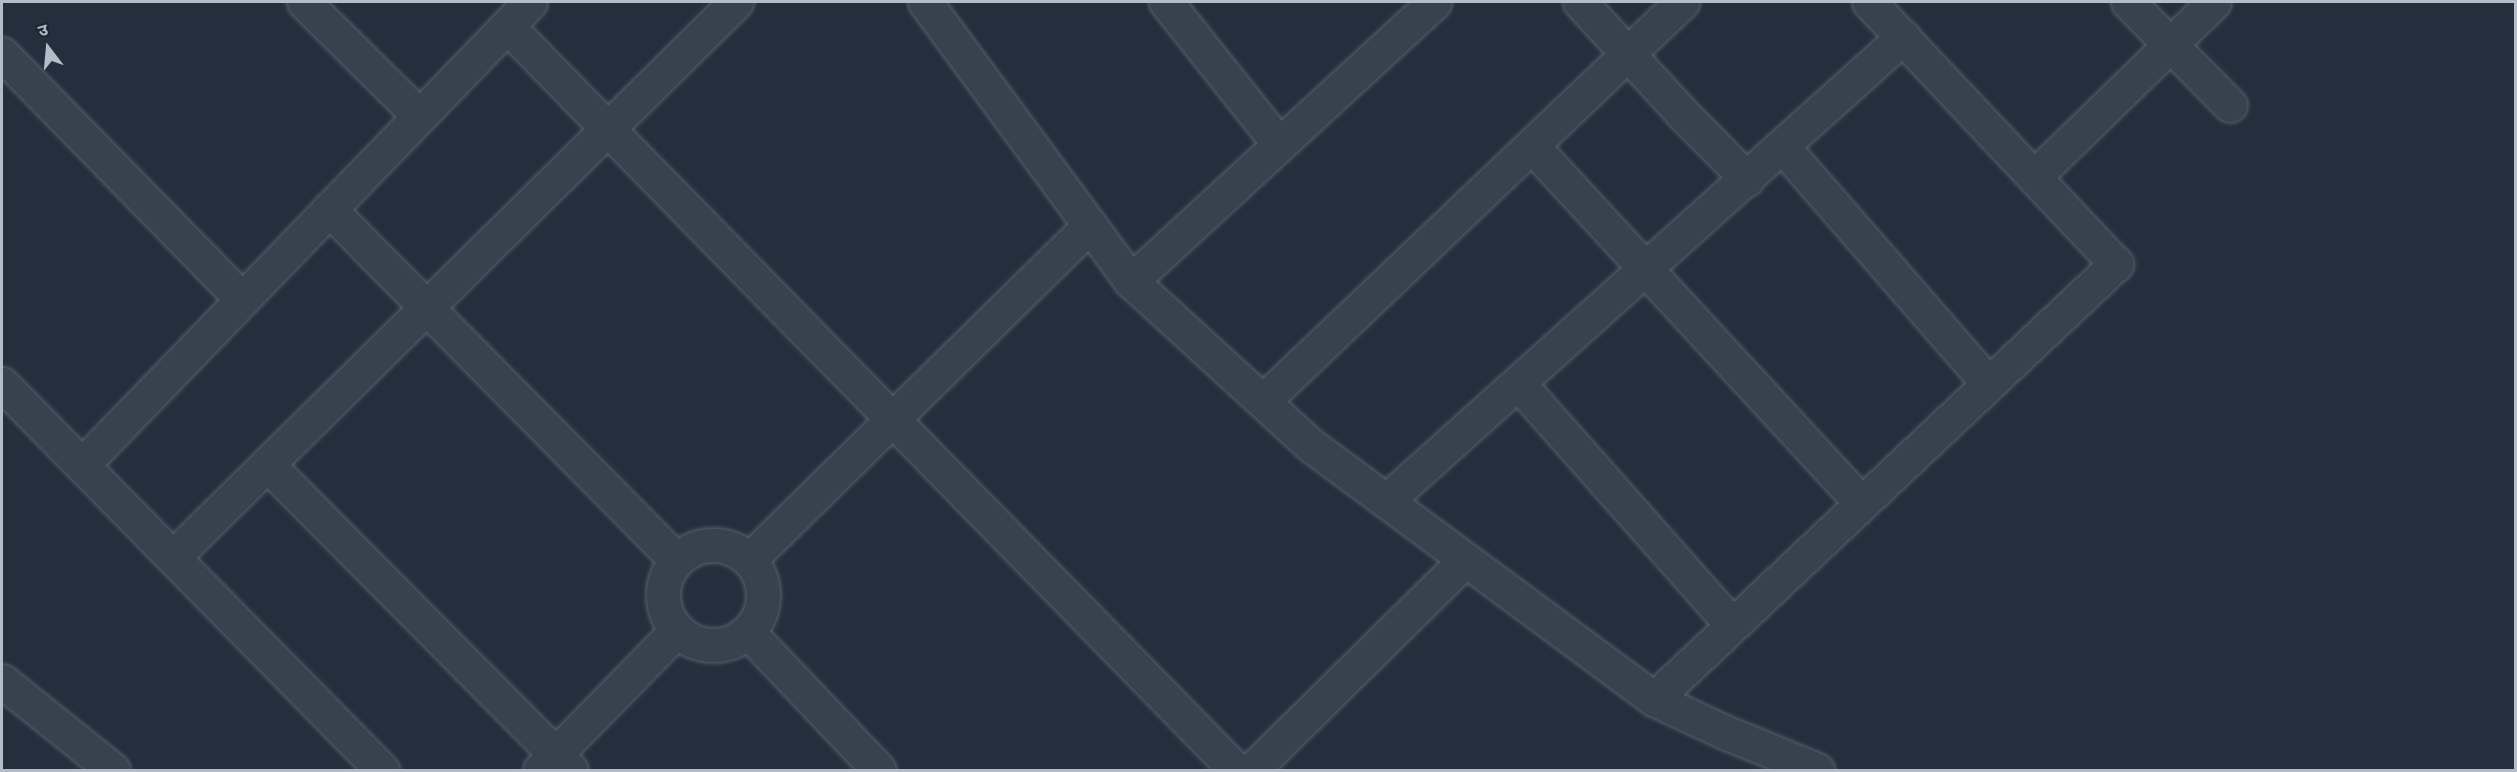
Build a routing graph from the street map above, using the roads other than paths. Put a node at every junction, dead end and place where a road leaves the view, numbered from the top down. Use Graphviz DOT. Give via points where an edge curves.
graph roads {
  1 [pos="304,2"];
  2 [pos="531,2"];
  3 [pos="736,2"];
  4 [pos="925,2"];
  5 [pos="1169,2"];
  6 [pos="1434,2"];
  7 [pos="1580,2"];
  8 [pos="1682,2"];
  9 [pos="1869,2"];
  10 [pos="2128,2"];
  11 [pos="2214,2"];
  12 [pos="507,26"];
  13 [pos="1903,37"];
  14 [pos="2170,44"];
  15 [pos="1627,53"];
  16 [pos="2,54"];
  17 [pos="2230,105"];
  18 [pos="419,116"];
  19 [pos="608,128"];
  20 [pos="1279,144"];
  21 [pos="1532,146"];
  22 [pos="1782,146"];
  23 [pos="2034,177"];
  24 [pos="1747,179"];
  25 [pos="329,209"];
  26 [pos="1090,225"];
  27 [pos="1646,269"];
  28 [pos="1131,281"];
  29 [pos="242,299"];
  30 [pos="426,307"];
  31 [pos="1518,383"];
  32 [pos="2,384"];
  33 [pos="1989,384"];
  34 [pos="1263,401"];
  35 [pos="892,419"];
  36 [pos="267,464"];
  37 [pos="82,465"];
  38 [pos="1386,501"];
  39 [pos="1862,503"];
  40 [pos="173,557"];
  41 [pos="676,560"];
  42 [pos="749,560"];
  43 [pos="1465,560"];
  44 [pos="1732,625"];
  45 [pos="677,630"];
  46 [pos="748,632"];
  47 [pos="2,681"];
  48 [pos="1654,699"];
  49 [pos="555,765"];
  50 [pos="113,771"];
  51 [pos="382,771"];
  52 [pos="879,771"];
  53 [pos="1236,771"];
  54 [pos="1252,771"];
  55 [pos="1817,771"];
  1 -- 18 [label="street"];
  2 -- 12 [label="street"];
  3 -- 19 [label="street"];
  4 -- 26 [label="street"];
  5 -- 20 [label="street"];
  6 -- 20 [label="street"];
  7 -- 15 [label="street"];
  8 -- 15 [label="street"];
  9 -- 13 [label="street"];
  10 -- 14 [label="street"];
  11 -- 14 [label="street"];
  12 -- 18 [label="street"];
  12 -- 19 [label="street"];
  13 -- 22 [label="street"];
  13 -- 23 [label="street"];
  14 -- 17 [label="street"];
  14 -- 23 [label="street"];
  15 -- 21 [label="street"];
  15 -- 24 [label="street"];
  16 -- 29 [label="street"];
  18 -- 25 [label="street"];
  19 -- 30 [label="street"];
  19 -- 35 [label="street"];
  20 -- 28 [label="street"];
  21 -- 27 [label="street"];
  21 -- 34 [label="street"];
  22 -- 24 [label="street"];
  22 -- 33 [label="street"];
  23 -- 33 [label="street" via="2116,264"];
  24 -- 27 [label="street"];
  25 -- 29 [label="street"];
  25 -- 30 [label="street"];
  26 -- 28 [label="street"];
  26 -- 35 [label="street"];
  27 -- 31 [label="street"];
  27 -- 39 [label="street"];
  28 -- 34 [label="street"];
  29 -- 37 [label="street"];
  30 -- 36 [label="street"];
  30 -- 41 [label="street"];
  31 -- 38 [label="street"];
  31 -- 44 [label="street"];
  32 -- 37 [label="street"];
  33 -- 39 [label="street"];
  34 -- 38 [label="street" via="1312,446"];
  35 -- 42 [label="street"];
  35 -- 53 [label="street"];
  36 -- 40 [label="street"];
  36 -- 49 [label="street"];
  37 -- 40 [label="street"];
  38 -- 43 [label="street"];
  39 -- 44 [label="street"];
  40 -- 51 [label="street"];
  41 -- 42 [label="street" via="705,546 721,545"];
  41 -- 45 [label="street" via="662,591 664,609"];
  42 -- 46 [label="street" via="759,573 763,604 758,620"];
  43 -- 48 [label="street"];
  43 -- 54 [label="street"];
  44 -- 48 [label="street"];
  45 -- 46 [label="street" via="699,644 716,646 733,642"];
  45 -- 49 [label="street"];
  46 -- 52 [label="street"];
  47 -- 50 [label="street"];
  48 -- 55 [label="street"];
}
